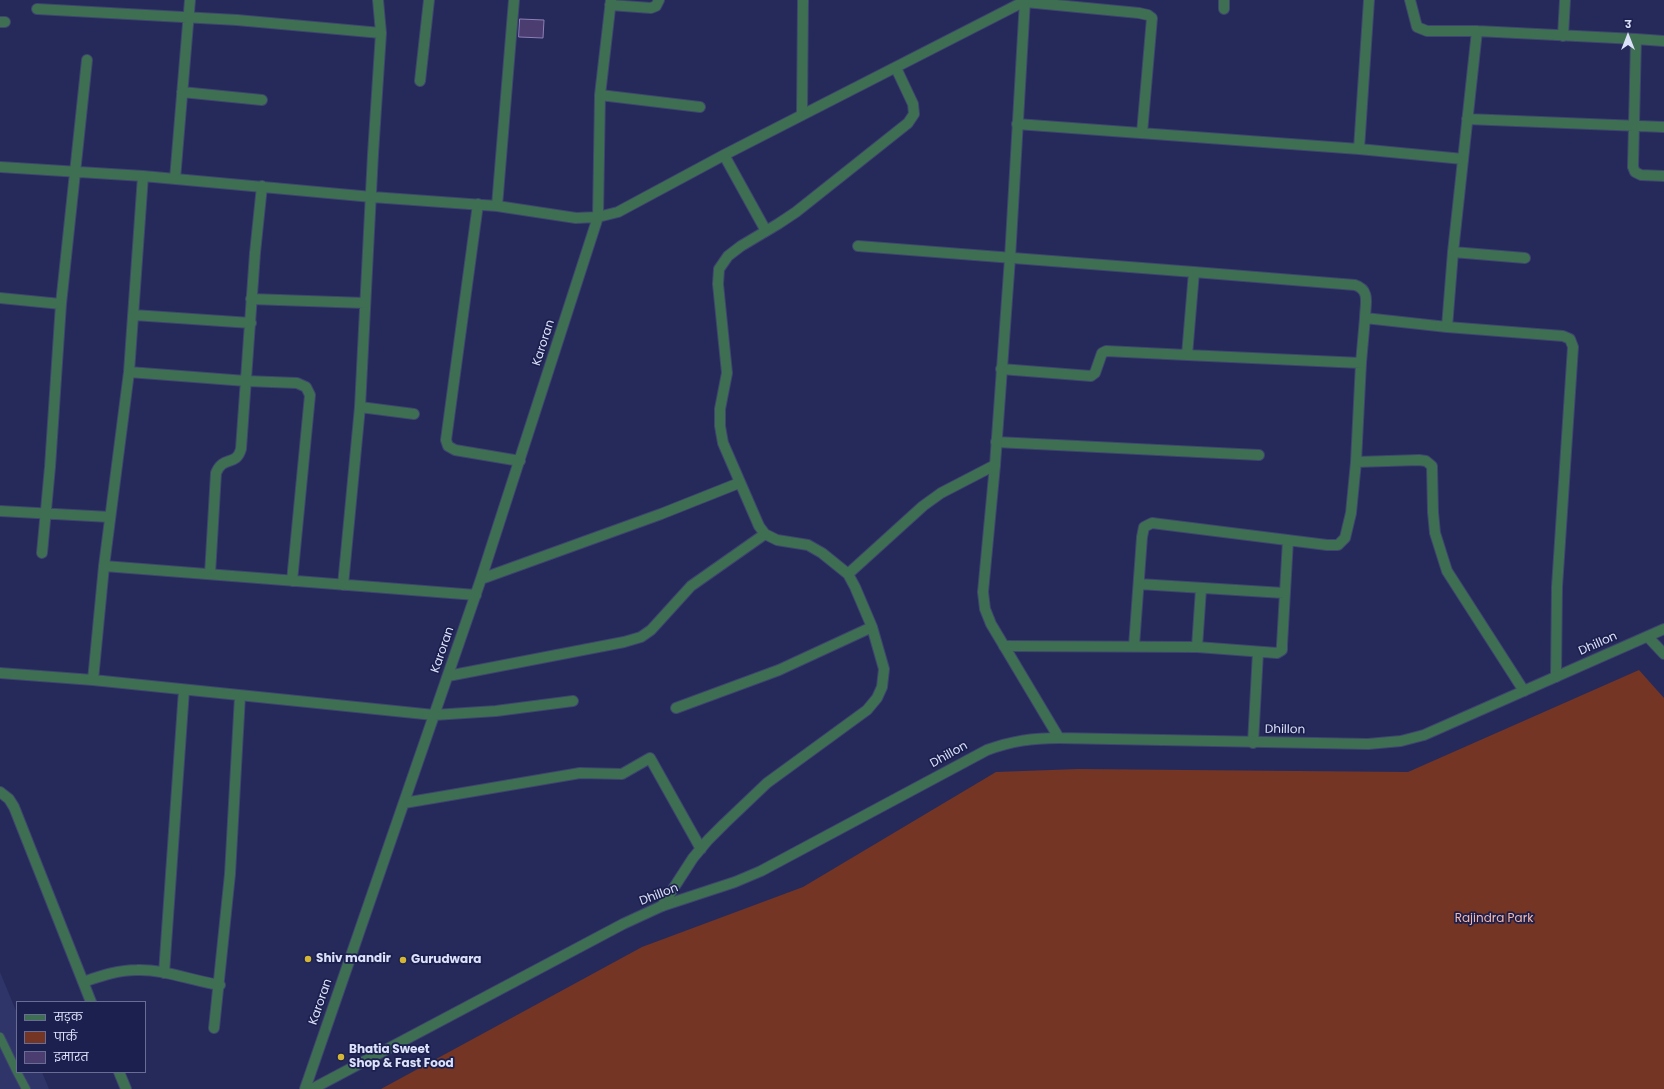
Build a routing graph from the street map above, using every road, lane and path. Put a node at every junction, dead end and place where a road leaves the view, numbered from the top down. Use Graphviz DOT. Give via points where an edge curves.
graph roads {
  1 [pos="190,0"];
  2 [pos="378,0"];
  3 [pos="429,0"];
  4 [pos="514,0"];
  5 [pos="659,0"];
  6 [pos="802,0"];
  7 [pos="1369,0"];
  8 [pos="1410,0"];
  9 [pos="1565,0"];
  10 [pos="1025,1"];
  11 [pos="610,3"];
  12 [pos="37,9"];
  13 [pos="187,18"];
  14 [pos="1477,31"];
  15 [pos="381,33"];
  16 [pos="1563,36"];
  17 [pos="1636,39"];
  18 [pos="1664,41"];
  19 [pos="87,60"];
  20 [pos="896,68"];
  21 [pos="420,81"];
  22 [pos="182,92"];
  23 [pos="600,95"];
  24 [pos="262,100"];
  25 [pos="700,107"];
  26 [pos="802,115"];
  27 [pos="1467,119"];
  28 [pos="1017,124"];
  29 [pos="1634,125"];
  30 [pos="1664,127"];
  31 [pos="1142,133"];
  32 [pos="1360,149"];
  33 [pos="724,155"];
  34 [pos="1463,159"];
  35 [pos="0,167"];
  36 [pos="74,173"];
  37 [pos="143,176"];
  38 [pos="1664,176"];
  39 [pos="175,179"];
  40 [pos="262,186"];
  41 [pos="372,197"];
  42 [pos="478,204"];
  43 [pos="497,206"];
  44 [pos="598,217"];
  45 [pos="766,231"];
  46 [pos="858,246"];
  47 [pos="1453,252"];
  48 [pos="1010,258"];
  49 [pos="1525,258"];
  50 [pos="1194,272"];
  51 [pos="0,298"];
  52 [pos="251,299"];
  53 [pos="365,303"];
  54 [pos="61,304"];
  55 [pos="134,316"];
  56 [pos="1364,318"];
  57 [pos="251,323"];
  58 [pos="1447,327"];
  59 [pos="1186,355"];
  60 [pos="1362,363"];
  61 [pos="1001,369"];
  62 [pos="129,372"];
  63 [pos="246,381"];
  64 [pos="360,408"];
  65 [pos="414,414"];
  66 [pos="996,442"];
  67 [pos="1259,455"];
  68 [pos="520,461"];
  69 [pos="1356,462"];
  70 [pos="995,465"];
  71 [pos="739,483"];
  72 [pos="0,511"];
  73 [pos="45,514"];
  74 [pos="110,517"];
  75 [pos="765,534"];
  76 [pos="1288,540"];
  77 [pos="42,553"];
  78 [pos="104,566"];
  79 [pos="210,574"];
  80 [pos="848,574"];
  81 [pos="481,579"];
  82 [pos="292,581"];
  83 [pos="1139,584"];
  84 [pos="343,585"];
  85 [pos="1201,589"];
  86 [pos="1284,593"];
  87 [pos="476,595"];
  88 [pos="872,627"];
  89 [pos="1664,629"];
  90 [pos="1648,637"];
  91 [pos="1004,646"];
  92 [pos="1134,646"];
  93 [pos="1197,647"];
  94 [pos="1258,652"];
  95 [pos="1664,654"];
  96 [pos="0,673"];
  97 [pos="448,676"];
  98 [pos="1556,677"];
  99 [pos="93,680"];
  100 [pos="184,690"];
  101 [pos="1524,691"];
  102 [pos="240,696"];
  103 [pos="574,701"];
  104 [pos="676,708"];
  105 [pos="434,715"];
  106 [pos="1059,738"];
  107 [pos="1253,743"];
  108 [pos="0,792"];
  109 [pos="404,803"];
  110 [pos="701,849"];
  111 [pos="662,906"];
  112 [pos="164,973"];
  113 [pos="83,982"];
  114 [pos="220,985"];
  115 [pos="91,1001"];
  116 [pos="214,1028"];
  117 [pos="0,1037"];
  118 [pos="16,1070"];
  119 [pos="18,1073"];
  120 [pos="119,1073"];
  121 [pos="26,1089"];
  122 [pos="126,1089"];
  123 [pos="305,1089"];
  124 [pos="312,1089"];
  1 -- 13 [label="street"];
  2 -- 15 [label="street"];
  3 -- 21 [label="street"];
  4 -- 43 [label="street"];
  5 -- 11 [label="street" via="656,6 651,8"];
  6 -- 26 [label="street"];
  7 -- 32 [label="street"];
  8 -- 14 [label="street" via="1417,27 1428,31"];
  9 -- 16 [label="street"];
  10 -- 20 [label="street"];
  10 -- 28 [label="street"];
  10 -- 31 [label="street" via="1139,13 1152,18"];
  11 -- 23 [label="street, Karoran"];
  12 -- 13 [label="street"];
  13 -- 15 [label="street"];
  13 -- 22 [label="street"];
  14 -- 16 [label="street"];
  14 -- 27 [label="street"];
  15 -- 41 [label="street"];
  16 -- 17 [label="street"];
  17 -- 18 [label="street"];
  17 -- 29 [label="street"];
  19 -- 36 [label="street"];
  20 -- 26 [label="street"];
  20 -- 45 [label="street" via="913,104 914,114 908,123 796,212"];
  22 -- 24 [label="street"];
  22 -- 39 [label="street"];
  23 -- 25 [label="street"];
  23 -- 44 [label="street, Karoran"];
  26 -- 33 [label="street"];
  27 -- 29 [label="street"];
  27 -- 34 [label="street"];
  28 -- 31 [label="street"];
  28 -- 48 [label="street"];
  29 -- 30 [label="street"];
  29 -- 38 [label="street" via="1635,172 1641,175"];
  31 -- 32 [label="street"];
  32 -- 34 [label="street"];
  33 -- 44 [label="street" via="618,212"];
  33 -- 45 [label="street"];
  34 -- 47 [label="street"];
  35 -- 36 [label="street"];
  36 -- 37 [label="street"];
  36 -- 54 [label="street"];
  37 -- 39 [label="street"];
  37 -- 55 [label="street"];
  39 -- 40 [label="street"];
  40 -- 41 [label="street"];
  40 -- 52 [label="street"];
  41 -- 42 [label="street"];
  41 -- 53 [label="street"];
  42 -- 43 [label="street"];
  42 -- 68 [label="street" via="446,440 448,446 455,450"];
  43 -- 44 [label="street" via="576,218"];
  44 -- 68 [label="street, Karoran"];
  45 -- 71 [label="street" via="728,256 719,269 718,284 727,373 720,409 720,426 723,443"];
  46 -- 48 [label="street"];
  47 -- 49 [label="street"];
  47 -- 58 [label="street"];
  48 -- 50 [label="street"];
  48 -- 61 [label="street"];
  50 -- 56 [label="street" via="1355,285 1362,288 1366,294"];
  50 -- 59 [label="street"];
  51 -- 54 [label="street"];
  52 -- 53 [label="street"];
  52 -- 57 [label="street"];
  53 -- 64 [label="street"];
  54 -- 73 [label="street"];
  55 -- 57 [label="street"];
  55 -- 62 [label="street"];
  56 -- 58 [label="street"];
  56 -- 60 [label="street"];
  57 -- 63 [label="street"];
  58 -- 98 [label="street" via="1563,336 1570,339 1573,347 1557,587"];
  59 -- 60 [label="street"];
  59 -- 61 [label="street" via="1106,351 1102,353 1095,373 1091,376"];
  60 -- 69 [label="street"];
  61 -- 66 [label="street"];
  62 -- 63 [label="street"];
  62 -- 74 [label="street"];
  63 -- 79 [label="street" via="240,455 236,459 223,462 218,466 216,473"];
  63 -- 82 [label="street" via="297,383 306,386 310,395"];
  64 -- 65 [label="street"];
  64 -- 84 [label="street"];
  66 -- 67 [label="street"];
  66 -- 70 [label="street"];
  68 -- 81 [label="street, Karoran"];
  69 -- 76 [label="street" via="1351,513 1345,538 1338,545"];
  69 -- 101 [label="street" via="1419,460 1426,461 1432,466 1435,533 1447,571"];
  70 -- 80 [label="street" via="941,493 923,506"];
  70 -- 91 [label="street" via="983,592 985,609"];
  71 -- 75 [label="street"];
  71 -- 81 [label="street"];
  72 -- 73 [label="street"];
  73 -- 74 [label="street"];
  73 -- 77 [label="street"];
  74 -- 78 [label="street"];
  75 -- 80 [label="street" via="777,540 808,545"];
  75 -- 97 [label="street" via="691,586 651,630 641,637"];
  76 -- 83 [label="street" via="1152,523 1144,527"];
  76 -- 86 [label="street"];
  78 -- 79 [label="street"];
  78 -- 99 [label="street"];
  79 -- 82 [label="street"];
  80 -- 88 [label="street"];
  81 -- 87 [label="street, Karoran"];
  82 -- 84 [label="street"];
  83 -- 85 [label="street"];
  83 -- 92 [label="street"];
  84 -- 87 [label="street"];
  85 -- 86 [label="street"];
  85 -- 93 [label="street"];
  86 -- 94 [label="street" via="1282,650 1277,653"];
  87 -- 97 [label="street, Karoran"];
  88 -- 104 [label="street" via="779,670"];
  88 -- 110 [label="street" via="884,669 882,686 877,698 867,710 767,783"];
  89 -- 90 [label="street, Dhillon"];
  90 -- 95 [label="street"];
  90 -- 98 [label="street, Dhillon"];
  91 -- 92 [label="street"];
  91 -- 106 [label="street"];
  92 -- 93 [label="street"];
  93 -- 94 [label="street"];
  94 -- 107 [label="street"];
  96 -- 99 [label="street"];
  97 -- 105 [label="street, Karoran"];
  98 -- 101 [label="street, Dhillon"];
  99 -- 100 [label="street"];
  100 -- 102 [label="street"];
  100 -- 112 [label="street"];
  101 -- 107 [label="street, Dhillon" via="1424,734 1400,741 1368,744"];
  102 -- 105 [label="street"];
  102 -- 114 [label="street" via="230,874"];
  103 -- 105 [label="street" via="496,712"];
  105 -- 109 [label="street, Karoran"];
  106 -- 107 [label="street, Dhillon"];
  106 -- 111 [label="street, Dhillon" via="1010,742 987,750 767,869"];
  108 -- 113 [label="street" via="14,807"];
  109 -- 110 [label="street" via="580,773 622,774 650,758"];
  109 -- 123 [label="street, Karoran"];
  110 -- 111 [label="street"];
  111 -- 124 [label="street, Dhillon" via="623,924"];
  112 -- 113 [label="street" via="122,971"];
  112 -- 114 [label="street"];
  113 -- 115 [label="street"];
  114 -- 116 [label="street"];
  117 -- 118 [label="lane"];
  119 -- 121 [label="lane"];
  120 -- 122 [label="street"];
}
